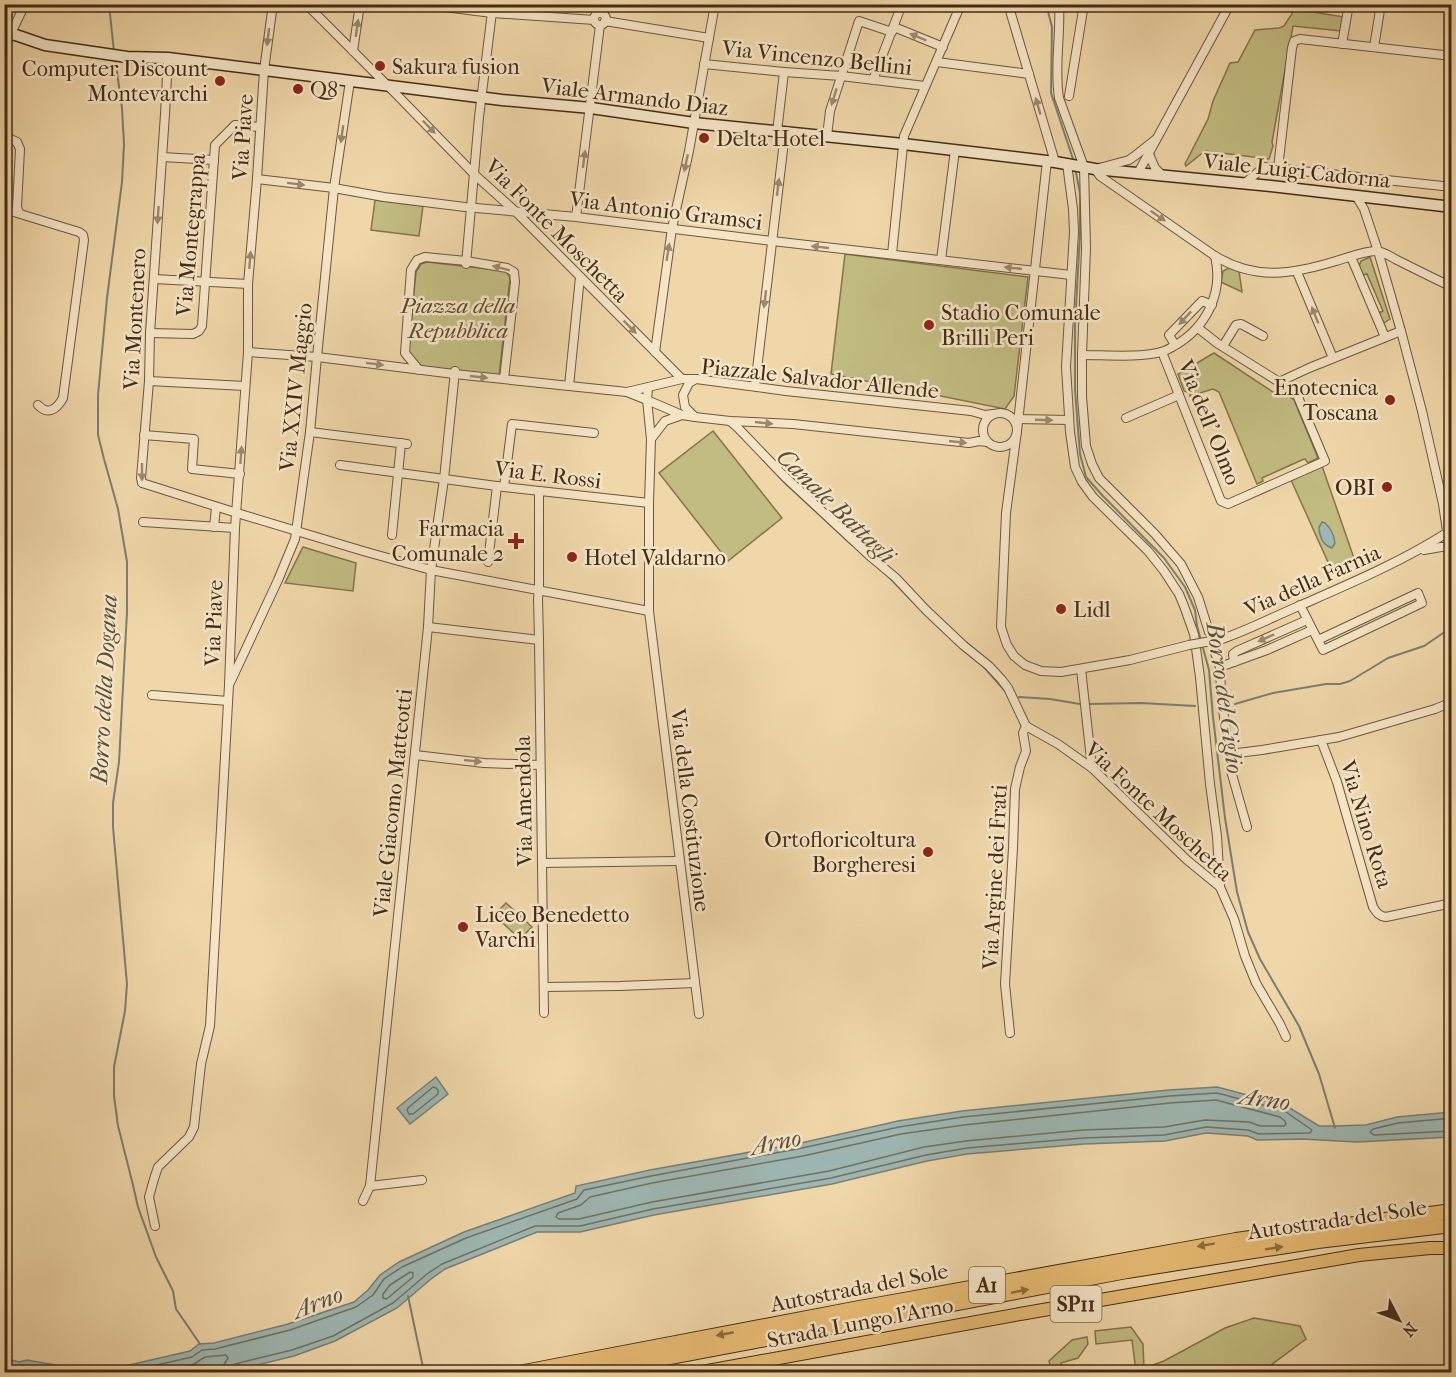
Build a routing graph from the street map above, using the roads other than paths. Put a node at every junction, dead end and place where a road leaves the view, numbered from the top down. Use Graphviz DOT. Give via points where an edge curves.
graph roads {
  1 [pos="25,4"];
  2 [pos="273,4"];
  3 [pos="306,4"];
  4 [pos="360,4"];
  5 [pos="421,4"];
  6 [pos="527,4"];
  7 [pos="715,4"];
  8 [pos="902,4"];
  9 [pos="961,4"];
  10 [pos="1008,4"];
  11 [pos="1059,4"];
  12 [pos="1084,4"];
  13 [pos="1230,4"];
  14 [pos="1349,4"];
  15 [pos="1381,4"];
  16 [pos="493,9"];
  17 [pos="601,9"];
  18 [pos="525,15"];
  19 [pos="600,22"];
  20 [pos="893,29"];
  21 [pos="8,32"];
  22 [pos="709,38"];
  23 [pos="1342,44"];
  24 [pos="943,47"];
  25 [pos="1374,47"];
  26 [pos="4,48"];
  27 [pos="353,51"];
  28 [pos="1452,56"];
  29 [pos="168,58"];
  30 [pos="937,62"];
  31 [pos="704,64"];
  32 [pos="264,70"];
  33 [pos="784,72"];
  34 [pos="1029,74"];
  35 [pos="840,76"];
  36 [pos="873,80"];
  37 [pos="350,81"];
  38 [pos="388,86"];
  39 [pos="925,86"];
  40 [pos="1069,96"];
  41 [pos="482,97"];
  42 [pos="591,108"];
  43 [pos="694,123"];
  44 [pos="260,126"];
  45 [pos="781,133"];
  46 [pos="4,136"];
  47 [pos="827,136"];
  48 [pos="1156,139"];
  49 [pos="903,144"];
  50 [pos="955,150"];
  51 [pos="1149,154"];
  52 [pos="1136,155"];
  53 [pos="162,157"];
  54 [pos="214,160"];
  55 [pos="1051,162"];
  56 [pos="1066,164"];
  57 [pos="1278,168"];
  58 [pos="1096,170"];
  59 [pos="1138,173"];
  60 [pos="475,175"];
  61 [pos="1163,176"];
  62 [pos="257,179"];
  63 [pos="1084,183"];
  64 [pos="1245,183"];
  65 [pos="1452,187"];
  66 [pos="334,188"];
  67 [pos="1356,196"];
  68 [pos="1374,198"];
  69 [pos="472,207"];
  70 [pos="1452,207"];
  71 [pos="4,209"];
  72 [pos="1364,209"];
  73 [pos="514,211"];
  74 [pos="19,213"];
  75 [pos="576,217"];
  76 [pos="672,228"];
  77 [pos="772,241"];
  78 [pos="1378,251"];
  79 [pos="892,255"];
  80 [pos="1215,256"];
  81 [pos="1351,257"];
  82 [pos="941,260"];
  83 [pos="466,263"];
  84 [pos="1228,264"];
  85 [pos="1035,270"];
  86 [pos="1218,272"];
  87 [pos="1298,272"];
  88 [pos="1071,275"];
  89 [pos="580,277"];
  90 [pos="154,279"];
  91 [pos="206,281"];
  92 [pos="248,284"];
  93 [pos="1452,287"];
  94 [pos="1212,305"];
  95 [pos="1198,328"];
  96 [pos="1401,331"];
  97 [pos="150,333"];
  98 [pos="1263,336"];
  99 [pos="1385,338"];
  100 [pos="1175,345"];
  101 [pos="1223,346"];
  102 [pos="248,352"];
  103 [pos="655,352"];
  104 [pos="1162,352"];
  105 [pos="1082,355"];
  106 [pos="316,357"];
  107 [pos="1333,358"];
  108 [pos="419,370"];
  109 [pos="454,373"];
  110 [pos="504,379"];
  111 [pos="682,379"];
  112 [pos="696,379"];
  113 [pos="149,381"];
  114 [pos="1279,382"];
  115 [pos="245,386"];
  116 [pos="569,386"];
  117 [pos="755,386"];
  118 [pos="648,388"];
  119 [pos="627,392"];
  120 [pos="1179,395"];
  121 [pos="647,400"];
  122 [pos="1020,401"];
  123 [pos="39,405"];
  124 [pos="995,413"];
  125 [pos="682,415"];
  126 [pos="695,417"];
  127 [pos="1126,418"];
  128 [pos="1018,419"];
  129 [pos="1069,420"];
  130 [pos="730,421"];
  131 [pos="1017,430"];
  132 [pos="310,432"];
  133 [pos="594,434"];
  134 [pos="144,435"];
  135 [pos="651,439"];
  136 [pos="987,442"];
  137 [pos="997,447"];
  138 [pos="340,465"];
  139 [pos="1013,466"];
  140 [pos="398,473"];
  141 [pos="240,474"];
  142 [pos="444,478"];
  143 [pos="501,487"];
  144 [pos="539,491"];
  145 [pos="649,503"];
  146 [pos="1443,504"];
  147 [pos="216,507"];
  148 [pos="237,513"];
  149 [pos="1452,517"];
  150 [pos="143,522"];
  151 [pos="214,526"];
  152 [pos="235,528"];
  153 [pos="1448,530"];
  154 [pos="296,531"];
  155 [pos="392,535"];
  156 [pos="1450,548"];
  157 [pos="1417,551"];
  158 [pos="488,562"];
  159 [pos="431,570"];
  160 [pos="539,589"];
  161 [pos="1300,605"];
  162 [pos="649,611"];
  163 [pos="1307,620"];
  164 [pos="428,627"];
  165 [pos="1208,628"];
  166 [pos="1312,630"];
  167 [pos="539,640"];
  168 [pos="1318,640"];
  169 [pos="1214,650"];
  170 [pos="1234,662"];
  171 [pos="1220,667"];
  172 [pos="1081,669"];
  173 [pos="229,685"];
  174 [pos="152,695"];
  175 [pos="228,701"];
  176 [pos="1452,702"];
  177 [pos="1026,726"];
  178 [pos="1322,740"];
  179 [pos="1229,754"];
  180 [pos="415,755"];
  181 [pos="540,765"];
  182 [pos="1092,768"];
  183 [pos="1247,827"];
  184 [pos="679,861"];
  185 [pos="542,863"];
  186 [pos="1220,887"];
  187 [pos="1452,903"];
  188 [pos="695,983"];
  189 [pos="544,987"];
  190 [pos="544,1013"];
  191 [pos="699,1014"];
  192 [pos="1010,1033"];
  193 [pos="1286,1037"];
  194 [pos="422,1180"];
  195 [pos="370,1186"];
  196 [pos="363,1201"];
  197 [pos="1452,1211"];
  198 [pos="1452,1224"];
  199 [pos="155,1226"];
  200 [pos="1452,1248"];
  201 [pos="524,1372"];
  202 [pos="591,1372"];
  203 [pos="702,1372"];
  1 -- 21 [label="street"];
  2 -- 32 [label="street, Via Piave, one-way"];
  3 -- 27 [label="street, Via Fonte Moschetta"];
  27 -- 4 [label="street, one-way"];
  5 -- 16 [label="street"];
  6 -- 18 [label="street"];
  7 -- 22 [label="street"];
  8 -- 20 [label="street"];
  9 -- 24 [label="street"];
  10 -- 34 [label="street"];
  11 -- 58 [label="street" via="1058,92"];
  12 -- 40 [label="street"];
  13 -- 48 [label="street"];
  14 -- 23 [label="street"];
  15 -- 25 [label="street"];
  16 -- 18 [label="street"];
  16 -- 41 [label="street"];
  17 -- 19 [label="street" via="605,16"];
  18 -- 19 [label="street"];
  19 -- 22 [label="street"];
  19 -- 42 [label="street"];
  24 -- 20 [label="street, one-way"];
  20 -- 35 [label="street" via="859,21"];
  20 -- 36 [label="street"];
  21 -- 26 [label="street"];
  21 -- 29 [label="street, Viale Armando Diaz" via="45,45 127,57"];
  22 -- 31 [label="street"];
  23 -- 25 [label="street"];
  23 -- 57 [label="street" via="1294,41"];
  24 -- 30 [label="street"];
  25 -- 28 [label="street"];
  27 -- 38 [label="street, Via Fonte Moschetta"];
  29 -- 32 [label="street, Viale Armando Diaz"];
  29 -- 53 [label="street, Via Montenero"];
  30 -- 34 [label="street"];
  30 -- 39 [label="street"];
  31 -- 33 [label="street, Via Vincenzo Bellini"];
  31 -- 43 [label="street"];
  32 -- 37 [label="street, Viale Armando Diaz"];
  32 -- 44 [label="street, Via Piave"];
  33 -- 35 [label="street, Via Vincenzo Bellini"];
  33 -- 45 [label="street"];
  55 -- 34 [label="street, one-way"];
  35 -- 36 [label="street, Via Vincenzo Bellini"];
  35 -- 47 [label="street, one-way"];
  36 -- 39 [label="street, Via Vincenzo Bellini"];
  37 -- 38 [label="street, Viale Armando Diaz"];
  37 -- 66 [label="street, Via XXIV Maggio, one-way"];
  38 -- 41 [label="street, Viale Armando Diaz"];
  38 -- 60 [label="street, Via Fonte Moschetta, one-way"];
  39 -- 49 [label="street"];
  41 -- 42 [label="street, Viale Armando Diaz"];
  41 -- 60 [label="street"];
  42 -- 43 [label="street, Viale Armando Diaz"];
  75 -- 42 [label="street, one-way"];
  43 -- 45 [label="street, Viale Armando Diaz"];
  43 -- 76 [label="street, one-way"];
  44 -- 54 [label="street, Via Montegrappa" via="234,125 215,144"];
  44 -- 62 [label="street, Via Piave"];
  45 -- 47 [label="street, Viale Armando Diaz"];
  77 -- 45 [label="street, one-way"];
  46 -- 74 [label="street" via="17,142 20,149"];
  47 -- 49 [label="street, Viale Armando Diaz"];
  48 -- 51 [label="street"];
  48 -- 52 [label="street"];
  49 -- 50 [label="street, Viale Armando Diaz"];
  49 -- 79 [label="street"];
  50 -- 55 [label="street, Viale Armando Diaz"];
  50 -- 82 [label="street"];
  51 -- 59 [label="street"];
  51 -- 61 [label="street"];
  52 -- 58 [label="street"];
  52 -- 59 [label="street"];
  53 -- 54 [label="street"];
  53 -- 90 [label="street, Via Montenero, one-way"];
  54 -- 91 [label="street, Via Montegrappa"];
  55 -- 56 [label="street, Viale Armando Diaz"];
  55 -- 85 [label="street, Via della Farnia"];
  56 -- 58 [label="street, Viale Armando Diaz"];
  56 -- 88 [label="street" via="1073,208"];
  57 -- 64 [label="street" via="1264,167"];
  57 -- 65 [label="street"];
  58 -- 59 [label="street, Viale Luigi Cadorna"];
  58 -- 63 [label="street"];
  58 -- 63 [label="street"];
  58 -- 80 [label="street, one-way"];
  59 -- 61 [label="street, Viale Luigi Cadorna"];
  60 -- 69 [label="street"];
  60 -- 73 [label="street, Via Fonte Moschetta"];
  61 -- 64 [label="street, Viale Luigi Cadorna"];
  62 -- 66 [label="street, Via Antonio Gramsci, one-way"];
  92 -- 62 [label="street, Via Piave, one-way"];
  63 -- 105 [label="street"];
  64 -- 67 [label="street, Viale Luigi Cadorna"];
  66 -- 69 [label="street, Via Antonio Gramsci"];
  66 -- 106 [label="street, Via XXIV Maggio"];
  67 -- 68 [label="street, Viale Luigi Cadorna"];
  67 -- 72 [label="street"];
  68 -- 70 [label="street, Viale Luigi Cadorna"];
  68 -- 72 [label="street"];
  69 -- 73 [label="street, Via Antonio Gramsci"];
  69 -- 83 [label="street"];
  71 -- 74 [label="street"];
  72 -- 78 [label="street"];
  73 -- 75 [label="street, Via Antonio Gramsci"];
  73 -- 89 [label="street, Via Fonte Moschetta"];
  74 -- 123 [label="street" via="79,232 84,240 63,398 52,410"];
  75 -- 76 [label="street, Via Antonio Gramsci"];
  76 -- 77 [label="street, Via Antonio Gramsci"];
  103 -- 76 [label="street, one-way"];
  79 -- 77 [label="street, Via Antonio Gramsci, one-way"];
  77 -- 117 [label="street, one-way"];
  78 -- 81 [label="street"];
  78 -- 93 [label="street"];
  78 -- 96 [label="street"];
  79 -- 82 [label="street, Via Antonio Gramsci"];
  80 -- 84 [label="street"];
  80 -- 86 [label="street"];
  81 -- 87 [label="street"];
  81 -- 99 [label="street"];
  85 -- 82 [label="street, Via Antonio Gramsci, one-way"];
  83 -- 108 [label="street" via="425,257 417,260 411,270 405,353"];
  110 -- 83 [label="street, one-way" via="514,272"];
  84 -- 86 [label="street"];
  84 -- 87 [label="street" via="1256,272"];
  85 -- 88 [label="street, Via Antonio Gramsci"];
  85 -- 122 [label="street, Via della Farnia"];
  86 -- 94 [label="street"];
  107 -- 87 [label="street, one-way"];
  88 -- 129 [label="street" via="1066,351"];
  89 -- 103 [label="street, Via Fonte Moschetta, one-way"];
  89 -- 116 [label="street"];
  90 -- 91 [label="street"];
  90 -- 97 [label="street, Via Montenero"];
  91 -- 92 [label="street"];
  91 -- 97 [label="street, Via Montegrappa" via="199,331"];
  92 -- 102 [label="street, Via Piave"];
  94 -- 95 [label="street"];
  94 -- 100 [label="street, one-way" via="1202,301 1169,335"];
  95 -- 100 [label="street"];
  95 -- 101 [label="street"];
  96 -- 99 [label="street"];
  96 -- 146 [label="street"];
  97 -- 113 [label="street, Via Montenero"];
  98 -- 101 [label="street" via="1239,324"];
  99 -- 107 [label="street"];
  100 -- 104 [label="street"];
  101 -- 114 [label="street"];
  102 -- 106 [label="street"];
  102 -- 115 [label="street, Via Piave"];
  103 -- 111 [label="street, Via Fonte Moschetta"];
  104 -- 105 [label="street"];
  104 -- 120 [label="street, Via dell' Olmo"];
  105 -- 165 [label="street" via="1082,397 1092,464 1106,485 1181,564"];
  106 -- 108 [label="street, one-way"];
  106 -- 132 [label="street, Via XXIV Maggio"];
  107 -- 114 [label="street"];
  108 -- 109 [label="street"];
  109 -- 110 [label="street, one-way"];
  109 -- 142 [label="street, Viale Giacomo Matteotti"];
  110 -- 116 [label="street"];
  111 -- 112 [label="street"];
  111 -- 118 [label="street"];
  112 -- 117 [label="street, Piazzale Salvador Allende"];
  112 -- 126 [label="street, Piazzale Salvador Allende" via="683,395 685,407"];
  113 -- 115 [label="street"];
  113 -- 134 [label="street, Via Montenero"];
  114 -- 120 [label="street, Via dell' Olmo" via="1295,390 1325,461 1228,504 1221,501"];
  141 -- 115 [label="street, Via Piave, one-way"];
  116 -- 119 [label="street"];
  117 -- 124 [label="street, Piazzale Salvador Allende" via="985,415"];
  118 -- 119 [label="street"];
  118 -- 121 [label="street, Via della Costituzione"];
  119 -- 121 [label="street"];
  120 -- 127 [label="street"];
  121 -- 125 [label="street"];
  121 -- 135 [label="street, Via della Costituzione"];
  122 -- 124 [label="street"];
  122 -- 128 [label="street, Via della Farnia"];
  124 -- 131 [label="street" via="1010,415"];
  124 -- 136 [label="street" via="982,427"];
  125 -- 126 [label="street"];
  125 -- 135 [label="street" via="665,421"];
  126 -- 130 [label="street"];
  128 -- 129 [label="street, one-way"];
  128 -- 131 [label="street, Via della Farnia"];
  129 -- 186 [label="street" via="1075,467 1082,482 1164,571 1179,594 1194,634"];
  130 -- 136 [label="street, one-way" via="793,424 969,444"];
  130 -- 177 [label="street" via="948,631 990,666 1008,688"];
  131 -- 137 [label="street" via="1013,441"];
  131 -- 139 [label="street, Via della Farnia"];
  132 -- 140 [label="street" via="404,444"];
  132 -- 154 [label="street, Via XXIV Maggio"];
  133 -- 143 [label="street" via="512,424"];
  134 -- 141 [label="street" via="194,439 192,470"];
  134 -- 147 [label="street, Via Montenero, one-way" via="142,483"];
  135 -- 145 [label="street, Via della Costituzione"];
  136 -- 137 [label="street"];
  137 -- 139 [label="street"];
  138 -- 140 [label="street, Via E. Rossi"];
  139 -- 172 [label="street, Via della Farnia" via="1006,513 1001,627 1007,645 1025,665 1041,671"];
  140 -- 142 [label="street, Via E. Rossi"];
  140 -- 155 [label="street"];
  141 -- 148 [label="street, Via Piave"];
  142 -- 143 [label="street, Via E. Rossi"];
  142 -- 159 [label="street, Viale Giacomo Matteotti"];
  143 -- 144 [label="street, Via E. Rossi"];
  143 -- 158 [label="street"];
  144 -- 145 [label="street, Via E. Rossi"];
  144 -- 160 [label="street, Via Amendola"];
  145 -- 162 [label="street, Via della Costituzione"];
  146 -- 149 [label="street"];
  146 -- 153 [label="street"];
  147 -- 148 [label="street, Via Montenero"];
  147 -- 151 [label="street"];
  148 -- 152 [label="street, Via Piave"];
  148 -- 154 [label="street, Via Montenero"];
  150 -- 151 [label="street"];
  151 -- 152 [label="street"];
  152 -- 173 [label="street, Via Piave"];
  153 -- 156 [label="street, Via della Farnia" via="1445,541"];
  153 -- 157 [label="street, Via della Farnia"];
  154 -- 159 [label="street, Via Montenero"];
  154 -- 173 [label="street, Via XXIV Maggio" via="278,580"];
  156 -- 157 [label="street, Via della Farnia"];
  157 -- 161 [label="street, Via della Farnia"];
  159 -- 160 [label="street, Via Montenero"];
  159 -- 164 [label="street, Viale Giacomo Matteotti"];
  160 -- 162 [label="street, Via Montenero"];
  160 -- 167 [label="street, Via Amendola"];
  161 -- 163 [label="street"];
  161 -- 172 [label="street, Via della Farnia, bridge" via="1222,639"];
  162 -- 184 [label="street, Via della Costituzione"];
  163 -- 166 [label="street"];
  163 -- 170 [label="street, one-way" via="1237,651 1233,654"];
  164 -- 167 [label="street"];
  164 -- 180 [label="street, Viale Giacomo Matteotti"];
  166 -- 168 [label="street"];
  166 -- 170 [label="street"];
  167 -- 181 [label="street, Via Amendola"];
  168 -- 168 [label="street" via="1323,650 1422,603 1418,593"];
  169 -- 171 [label="street"];
  170 -- 171 [label="street"];
  171 -- 179 [label="street"];
  172 -- 182 [label="street"];
  173 -- 175 [label="street, Via Piave"];
  174 -- 175 [label="street"];
  175 -- 199 [label="street, Via Piave" via="210,1026 194,1127 158,1167 149,1197"];
  176 -- 178 [label="street" via="1364,731"];
  177 -- 182 [label="street, Via Fonte Moschetta"];
  177 -- 192 [label="street, Via Argine dei Frati" via="1026,751 1015,789 1005,984"];
  178 -- 179 [label="street"];
  178 -- 187 [label="street, Via Nino Rota" via="1377,913 1386,917"];
  179 -- 183 [label="street"];
  180 -- 181 [label="street, one-way"];
  180 -- 195 [label="street, Viale Giacomo Matteotti"];
  181 -- 185 [label="street, Via Amendola"];
  182 -- 186 [label="street, Via Fonte Moschetta"];
  184 -- 185 [label="street"];
  184 -- 188 [label="street, Via della Costituzione"];
  185 -- 189 [label="street, Via Amendola"];
  186 -- 193 [label="street, Via Fonte Moschetta" via="1256,983"];
  188 -- 189 [label="street"];
  188 -- 191 [label="street, Via della Costituzione"];
  189 -- 190 [label="street, Via Amendola"];
  194 -- 195 [label="street"];
  195 -- 196 [label="street, Viale Giacomo Matteotti"];
  197 -- 201 [label="highway, Autostrada del Sole / A1, one-way" via="1214,1244"];
  202 -- 198 [label="highway, Autostrada del Sole / A1, one-way" via="1127,1271"];
  200 -- 203 [label="main road, Strada Lungo l'Arno / SP11" via="1359,1255"];
}
